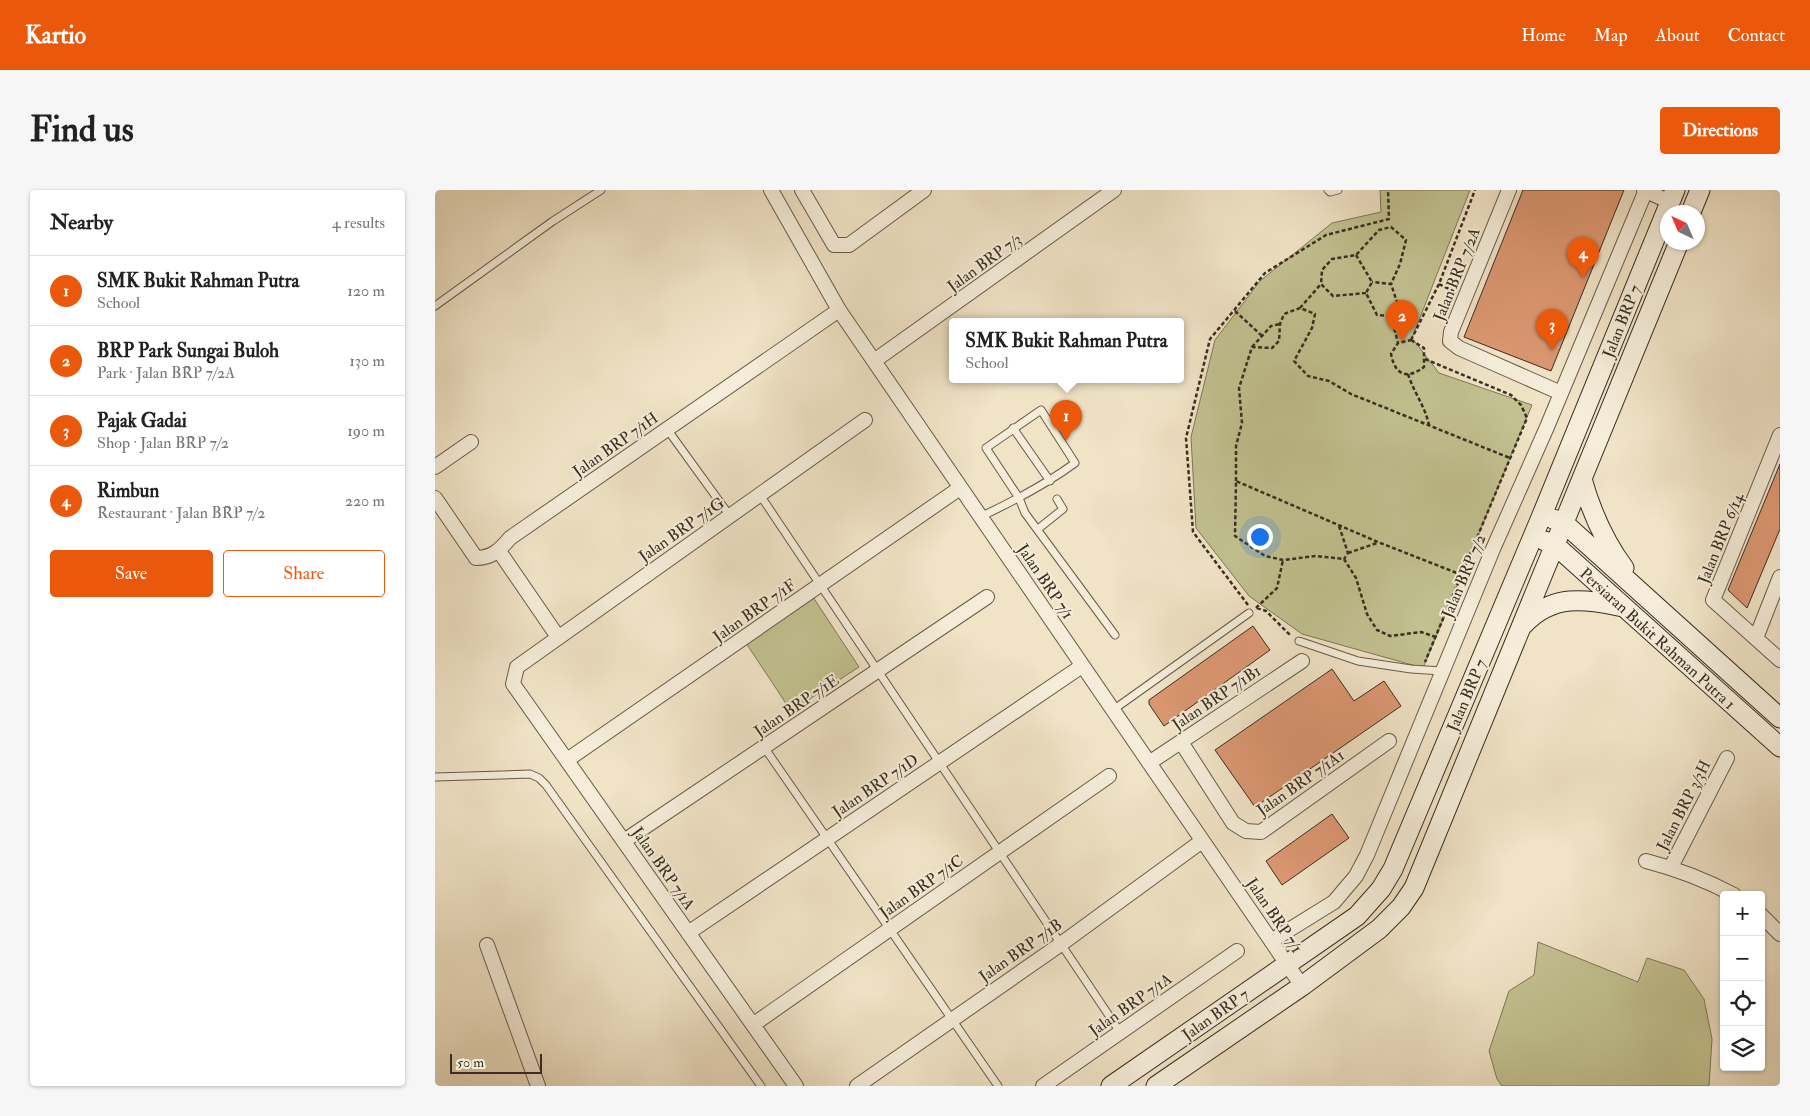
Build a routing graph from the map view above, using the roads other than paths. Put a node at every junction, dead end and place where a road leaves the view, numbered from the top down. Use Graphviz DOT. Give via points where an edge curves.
graph roads {
  1 [pos="601,190"];
  2 [pos="771,190"];
  3 [pos="802,190"];
  4 [pos="924,190"];
  5 [pos="1114,190"];
  6 [pos="1328,190"];
  7 [pos="1339,190"];
  8 [pos="1509,190"];
  9 [pos="1645,190"];
  10 [pos="1700,190"];
  11 [pos="1672,196"];
  12 [pos="1694,205"];
  13 [pos="1676,250"];
  14 [pos="435,306"];
  15 [pos="839,310"];
  16 [pos="874,362"];
  17 [pos="1561,393"];
  18 [pos="865,420"];
  19 [pos="1013,428"];
  20 [pos="667,429"];
  21 [pos="1780,435"];
  22 [pos="471,442"];
  23 [pos="435,467"];
  24 [pos="1582,479"];
  25 [pos="1050,481"];
  26 [pos="961,488"];
  27 [pos="760,495"];
  28 [pos="435,498"];
  29 [pos="1019,498"];
  30 [pos="1057,499"];
  31 [pos="1542,515"];
  32 [pos="730,516"];
  33 [pos="981,517"];
  34 [pos="1564,523"];
  35 [pos="1038,529"];
  36 [pos="1533,536"];
  37 [pos="1555,545"];
  38 [pos="499,551"];
  39 [pos="1780,577"];
  40 [pos="820,585"];
  41 [pos="1645,595"];
  42 [pos="987,597"];
  43 [pos="1624,607"];
  44 [pos="1253,610"];
  45 [pos="1521,628"];
  46 [pos="1115,635"];
  47 [pos="558,637"];
  48 [pos="1756,638"];
  49 [pos="1299,641"];
  50 [pos="1302,660"];
  51 [pos="1780,660"];
  52 [pos="517,666"];
  53 [pos="1082,666"];
  54 [pos="878,671"];
  55 [pos="1442,671"];
  56 [pos="1113,710"];
  57 [pos="1780,718"];
  58 [pos="1389,741"];
  59 [pos="1181,742"];
  60 [pos="764,747"];
  61 [pos="1780,747"];
  62 [pos="1727,758"];
  63 [pos="567,760"];
  64 [pos="939,763"];
  65 [pos="1149,763"];
  66 [pos="1109,776"];
  67 [pos="435,777"];
  68 [pos="827,839"];
  69 [pos="624,841"];
  70 [pos="1202,841"];
  71 [pos="999,853"];
  72 [pos="1646,861"];
  73 [pos="1671,867"];
  74 [pos="1727,891"];
  75 [pos="1765,918"];
  76 [pos="890,929"];
  77 [pos="688,933"];
  78 [pos="1780,933"];
  79 [pos="1271,941"];
  80 [pos="1061,944"];
  81 [pos="487,945"];
  82 [pos="1237,951"];
  83 [pos="1287,964"];
  84 [pos="1302,986"];
  85 [pos="952,1020"];
  86 [pos="754,1024"];
  87 [pos="1120,1032"];
  88 [pos="538,1086"];
  89 [pos="761,1086"];
  90 [pos="796,1086"];
  91 [pos="857,1086"];
  92 [pos="998,1086"];
  93 [pos="1043,1086"];
  94 [pos="1111,1086"];
  95 [pos="1156,1086"];
  1 -- 14 [label="lane"];
  2 -- 15 [label="street, Jalan BRP 7/1"];
  3 -- 4 [label="street" via="834,245 849,245"];
  5 -- 16 [label="street, Jalan BRP 7/3"];
  6 -- 7 [label="lane"];
  8 -- 17 [label="street, Jalan BRP 7/2A" via="1450,341 1459,348"];
  9 -- 11 [label="street"];
  9 -- 17 [label="street, Jalan BRP 7/2"];
  10 -- 12 [label="main road"];
  11 -- 31 [label="main road, Jalan BRP 7"];
  13 -- 24 [label="main road, Jalan BRP 7"];
  15 -- 16 [label="street, Jalan BRP 7/1"];
  15 -- 20 [label="street, Jalan BRP 7/1H"];
  16 -- 26 [label="street, Jalan BRP 7/1"];
  17 -- 55 [label="street, Jalan BRP 7/2"];
  18 -- 27 [label="street, Jalan BRP 7/1G"];
  19 -- 25 [label="lane"];
  19 -- 25 [label="lane" via="1041,410 1075,463"];
  19 -- 29 [label="lane" via="986,448"];
  20 -- 32 [label="lane"];
  20 -- 38 [label="street, Jalan BRP 7/1H" via="510,538"];
  21 -- 48 [label="street, Jalan BRP 6/14" via="1713,600"];
  22 -- 23 [label="street"];
  24 -- 34 [label="main road, Jalan BRP 7"];
  24 -- 41 [label="main road" via="1592,512 1605,538"];
  25 -- 29 [label="lane"];
  26 -- 33 [label="street, Jalan BRP 7/1"];
  26 -- 40 [label="street, Jalan BRP 7/1F"];
  27 -- 32 [label="street, Jalan BRP 7/1G"];
  27 -- 40 [label="lane"];
  28 -- 38 [label="street" via="476,558 486,558"];
  29 -- 33 [label="lane"];
  29 -- 35 [label="lane"];
  30 -- 35 [label="lane" via="1063,509"];
  31 -- 34 [label="main road, Persiaran Bukit Rahman Putra 1"];
  31 -- 36 [label="main road, Jalan BRP 7"];
  32 -- 47 [label="street, Jalan BRP 7/1G"];
  33 -- 53 [label="street, Jalan BRP 7/1"];
  34 -- 37 [label="main road, Jalan BRP 7"];
  34 -- 41 [label="main road, Persiaran Bukit Rahman Putra 1"];
  35 -- 46 [label="lane"];
  36 -- 37 [label="main road, Persiaran Bukit Rahman Putra 1"];
  36 -- 83 [label="main road, Jalan BRP 7" via="1393,869 1381,889 1357,916"];
  37 -- 43 [label="main road, Persiaran Bukit Rahman Putra 1"];
  37 -- 45 [label="main road, Jalan BRP 7"];
  38 -- 47 [label="street"];
  39 -- 48 [label="street"];
  40 -- 54 [label="lane"];
  40 -- 63 [label="street, Jalan BRP 7/1F"];
  41 -- 57 [label="main road, Persiaran Bukit Rahman Putra 1"];
  42 -- 54 [label="street, Jalan BRP 7/1E"];
  43 -- 45 [label="main road" via="1591,600 1559,603 1537,613"];
  43 -- 61 [label="main road, Persiaran Bukit Rahman Putra 1"];
  44 -- 56 [label="lane"];
  45 -- 84 [label="main road, Jalan BRP 7" via="1415,888 1379,929"];
  47 -- 52 [label="street, Jalan BRP 7/1G"];
  48 -- 51 [label="street"];
  49 -- 55 [label="lane" via="1357,661"];
  50 -- 59 [label="street, Jalan BRP 7/1B1"];
  52 -- 63 [label="street, Jalan BRP 7/1A" via="513,684"];
  53 -- 56 [label="street, Jalan BRP 7/1"];
  53 -- 64 [label="street, Jalan BRP 7/1D"];
  54 -- 60 [label="street, Jalan BRP 7/1E"];
  54 -- 64 [label="lane"];
  55 -- 79 [label="street, Jalan BRP 7/2" via="1356,876 1334,902"];
  56 -- 65 [label="street, Jalan BRP 7/1"];
  58 -- 59 [label="street, Jalan BRP 7/1A1" via="1261,832 1246,831 1233,823"];
  59 -- 65 [label="street, Jalan BRP 7/1B1"];
  60 -- 68 [label="lane"];
  60 -- 69 [label="street, Jalan BRP 7/1E"];
  62 -- 73 [label="street, Jalan BRP 3/3H"];
  63 -- 69 [label="street, Jalan BRP 7/1A"];
  64 -- 68 [label="street, Jalan BRP 7/1D"];
  64 -- 71 [label="lane"];
  65 -- 70 [label="street, Jalan BRP 7/1"];
  66 -- 71 [label="street, Jalan BRP 7/1C"];
  67 -- 89 [label="lane" via="530,774 539,778"];
  68 -- 76 [label="lane"];
  68 -- 77 [label="street, Jalan BRP 7/1D"];
  69 -- 77 [label="street, Jalan BRP 7/1A"];
  70 -- 79 [label="street, Jalan BRP 7/1"];
  70 -- 80 [label="street, Jalan BRP 7/1B"];
  71 -- 76 [label="street, Jalan BRP 7/1C"];
  71 -- 80 [label="lane"];
  72 -- 73 [label="street"];
  73 -- 74 [label="street"];
  75 -- 78 [label="street"];
  76 -- 85 [label="lane"];
  76 -- 86 [label="street, Jalan BRP 7/1C"];
  77 -- 86 [label="street, Jalan BRP 7/1A"];
  79 -- 83 [label="street, Jalan BRP 7/1"];
  80 -- 85 [label="street, Jalan BRP 7/1B"];
  80 -- 87 [label="lane"];
  81 -- 88 [label="street"];
  82 -- 87 [label="street, Jalan BRP 7/1A"];
  83 -- 84 [label="street, Jalan BRP 7/1"];
  83 -- 94 [label="main road, Jalan BRP 7"];
  84 -- 95 [label="main road, Jalan BRP 7"];
  85 -- 91 [label="street, Jalan BRP 7/1B"];
  85 -- 92 [label="lane"];
  86 -- 90 [label="street, Jalan BRP 7/1A"];
  87 -- 93 [label="street, Jalan BRP 7/1A"];
}
